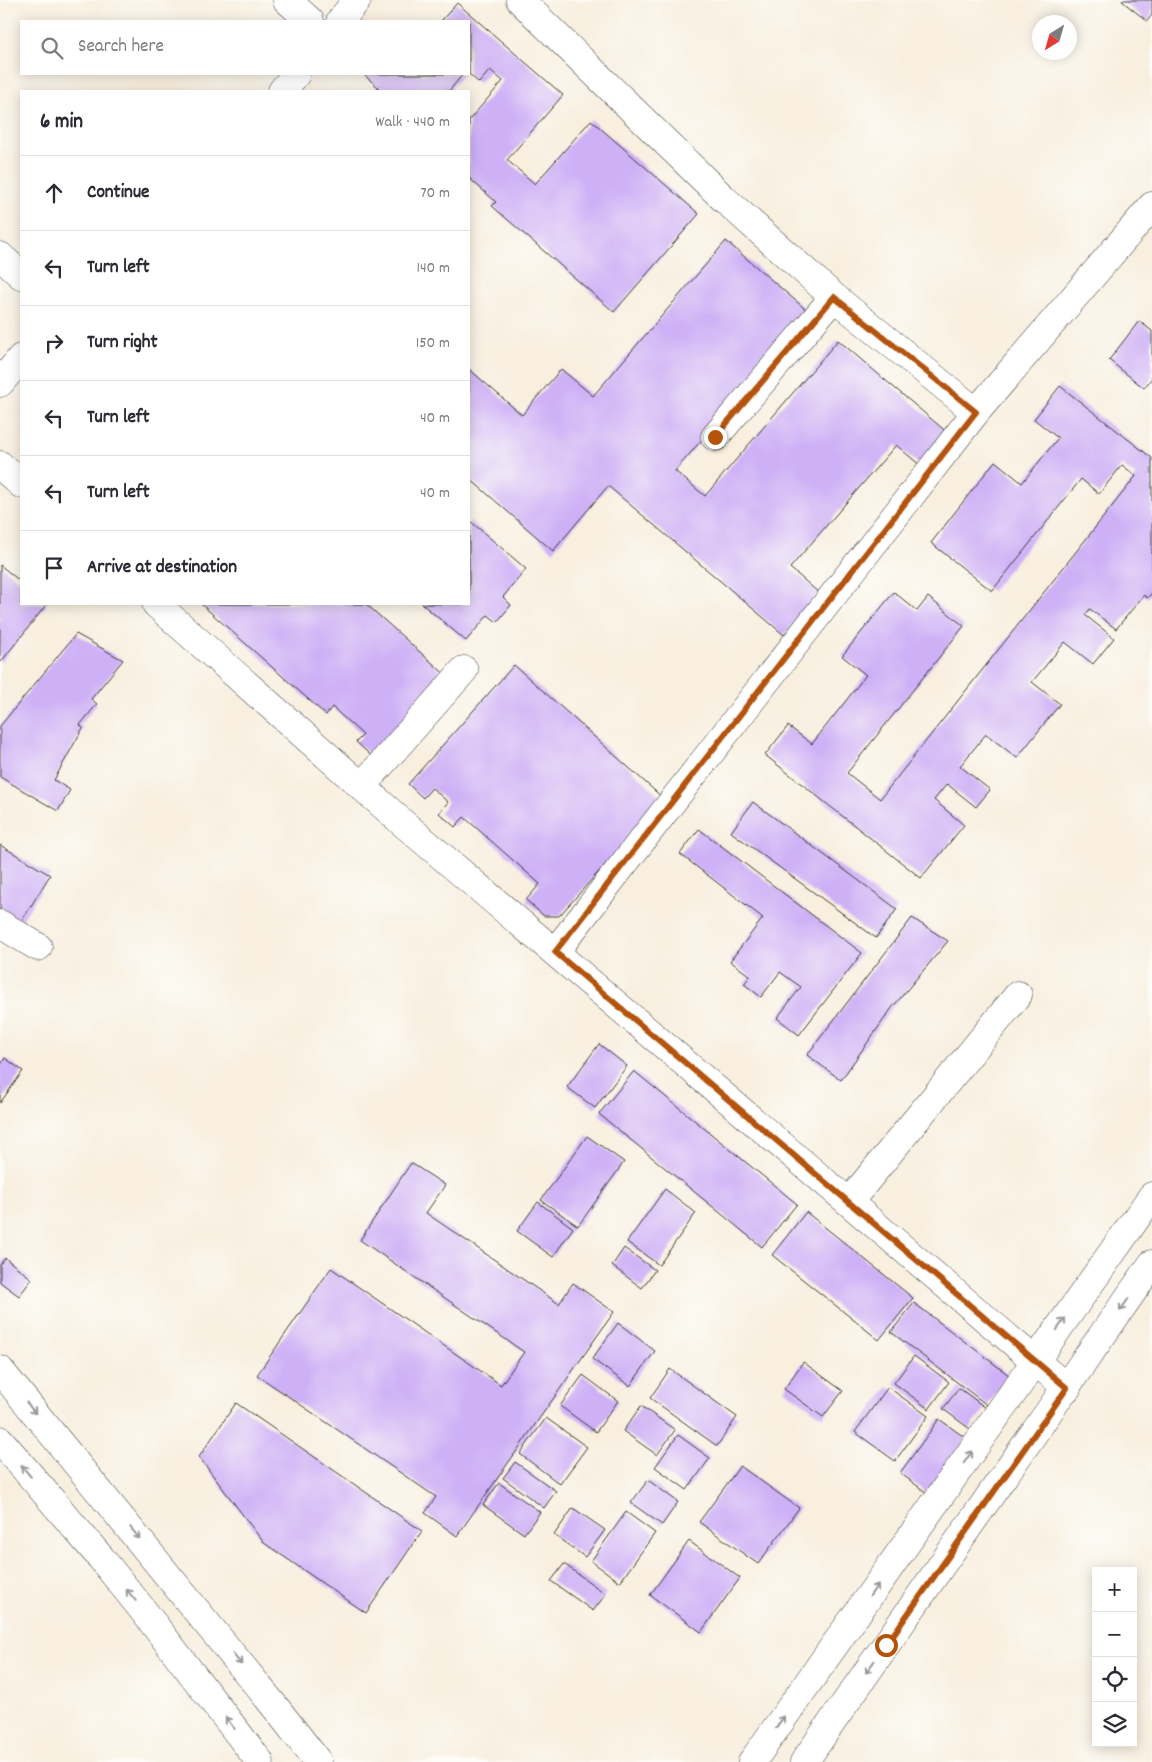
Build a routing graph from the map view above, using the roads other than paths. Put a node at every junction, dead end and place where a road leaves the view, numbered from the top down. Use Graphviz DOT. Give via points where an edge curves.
graph roads {
  1 [pos="287,0"];
  2 [pos="357,0"];
  3 [pos="520,0"];
  4 [pos="309,20"];
  5 [pos="341,20"];
  6 [pos="295,75"];
  7 [pos="283,90"];
  8 [pos="1152,206"];
  9 [pos="0,256"];
  10 [pos="20,274"];
  11 [pos="834,297"];
  12 [pos="20,359"];
  13 [pos="0,383"];
  14 [pos="976,412"];
  15 [pos="715,437"];
  16 [pos="0,465"];
  17 [pos="20,483"];
  18 [pos="157,605"];
  19 [pos="464,670"];
  20 [pos="362,786"];
  21 [pos="0,924"];
  22 [pos="38,947"];
  23 [pos="555,952"];
  24 [pos="1018,994"];
  25 [pos="1152,1196"];
  26 [pos="850,1202"];
  27 [pos="1152,1264"];
  28 [pos="1036,1361"];
  29 [pos="0,1370"];
  30 [pos="1067,1388"];
  31 [pos="0,1440"];
  32 [pos="260,1762"];
  33 [pos="318,1762"];
  34 [pos="752,1762"];
  35 [pos="804,1762"];
  1 -- 4 [label="street"];
  2 -- 5 [label="street"];
  3 -- 11 [label="street" via="724,200"];
  6 -- 7 [label="street"];
  8 -- 14 [label="street"];
  9 -- 10 [label="street"];
  11 -- 14 [label="street"];
  11 -- 15 [label="street"];
  12 -- 13 [label="street"];
  14 -- 23 [label="street"];
  16 -- 17 [label="street"];
  18 -- 20 [label="street"];
  19 -- 20 [label="street"];
  20 -- 23 [label="street"];
  21 -- 22 [label="street"];
  23 -- 26 [label="street"];
  24 -- 26 [label="street"];
  28 -- 25 [label="street, one-way"];
  26 -- 28 [label="street"];
  27 -- 30 [label="street, one-way"];
  28 -- 30 [label="street"];
  34 -- 28 [label="street, one-way"];
  29 -- 33 [label="street, one-way"];
  30 -- 35 [label="street, one-way"];
  32 -- 31 [label="street, one-way" via="125,1587"];
}
